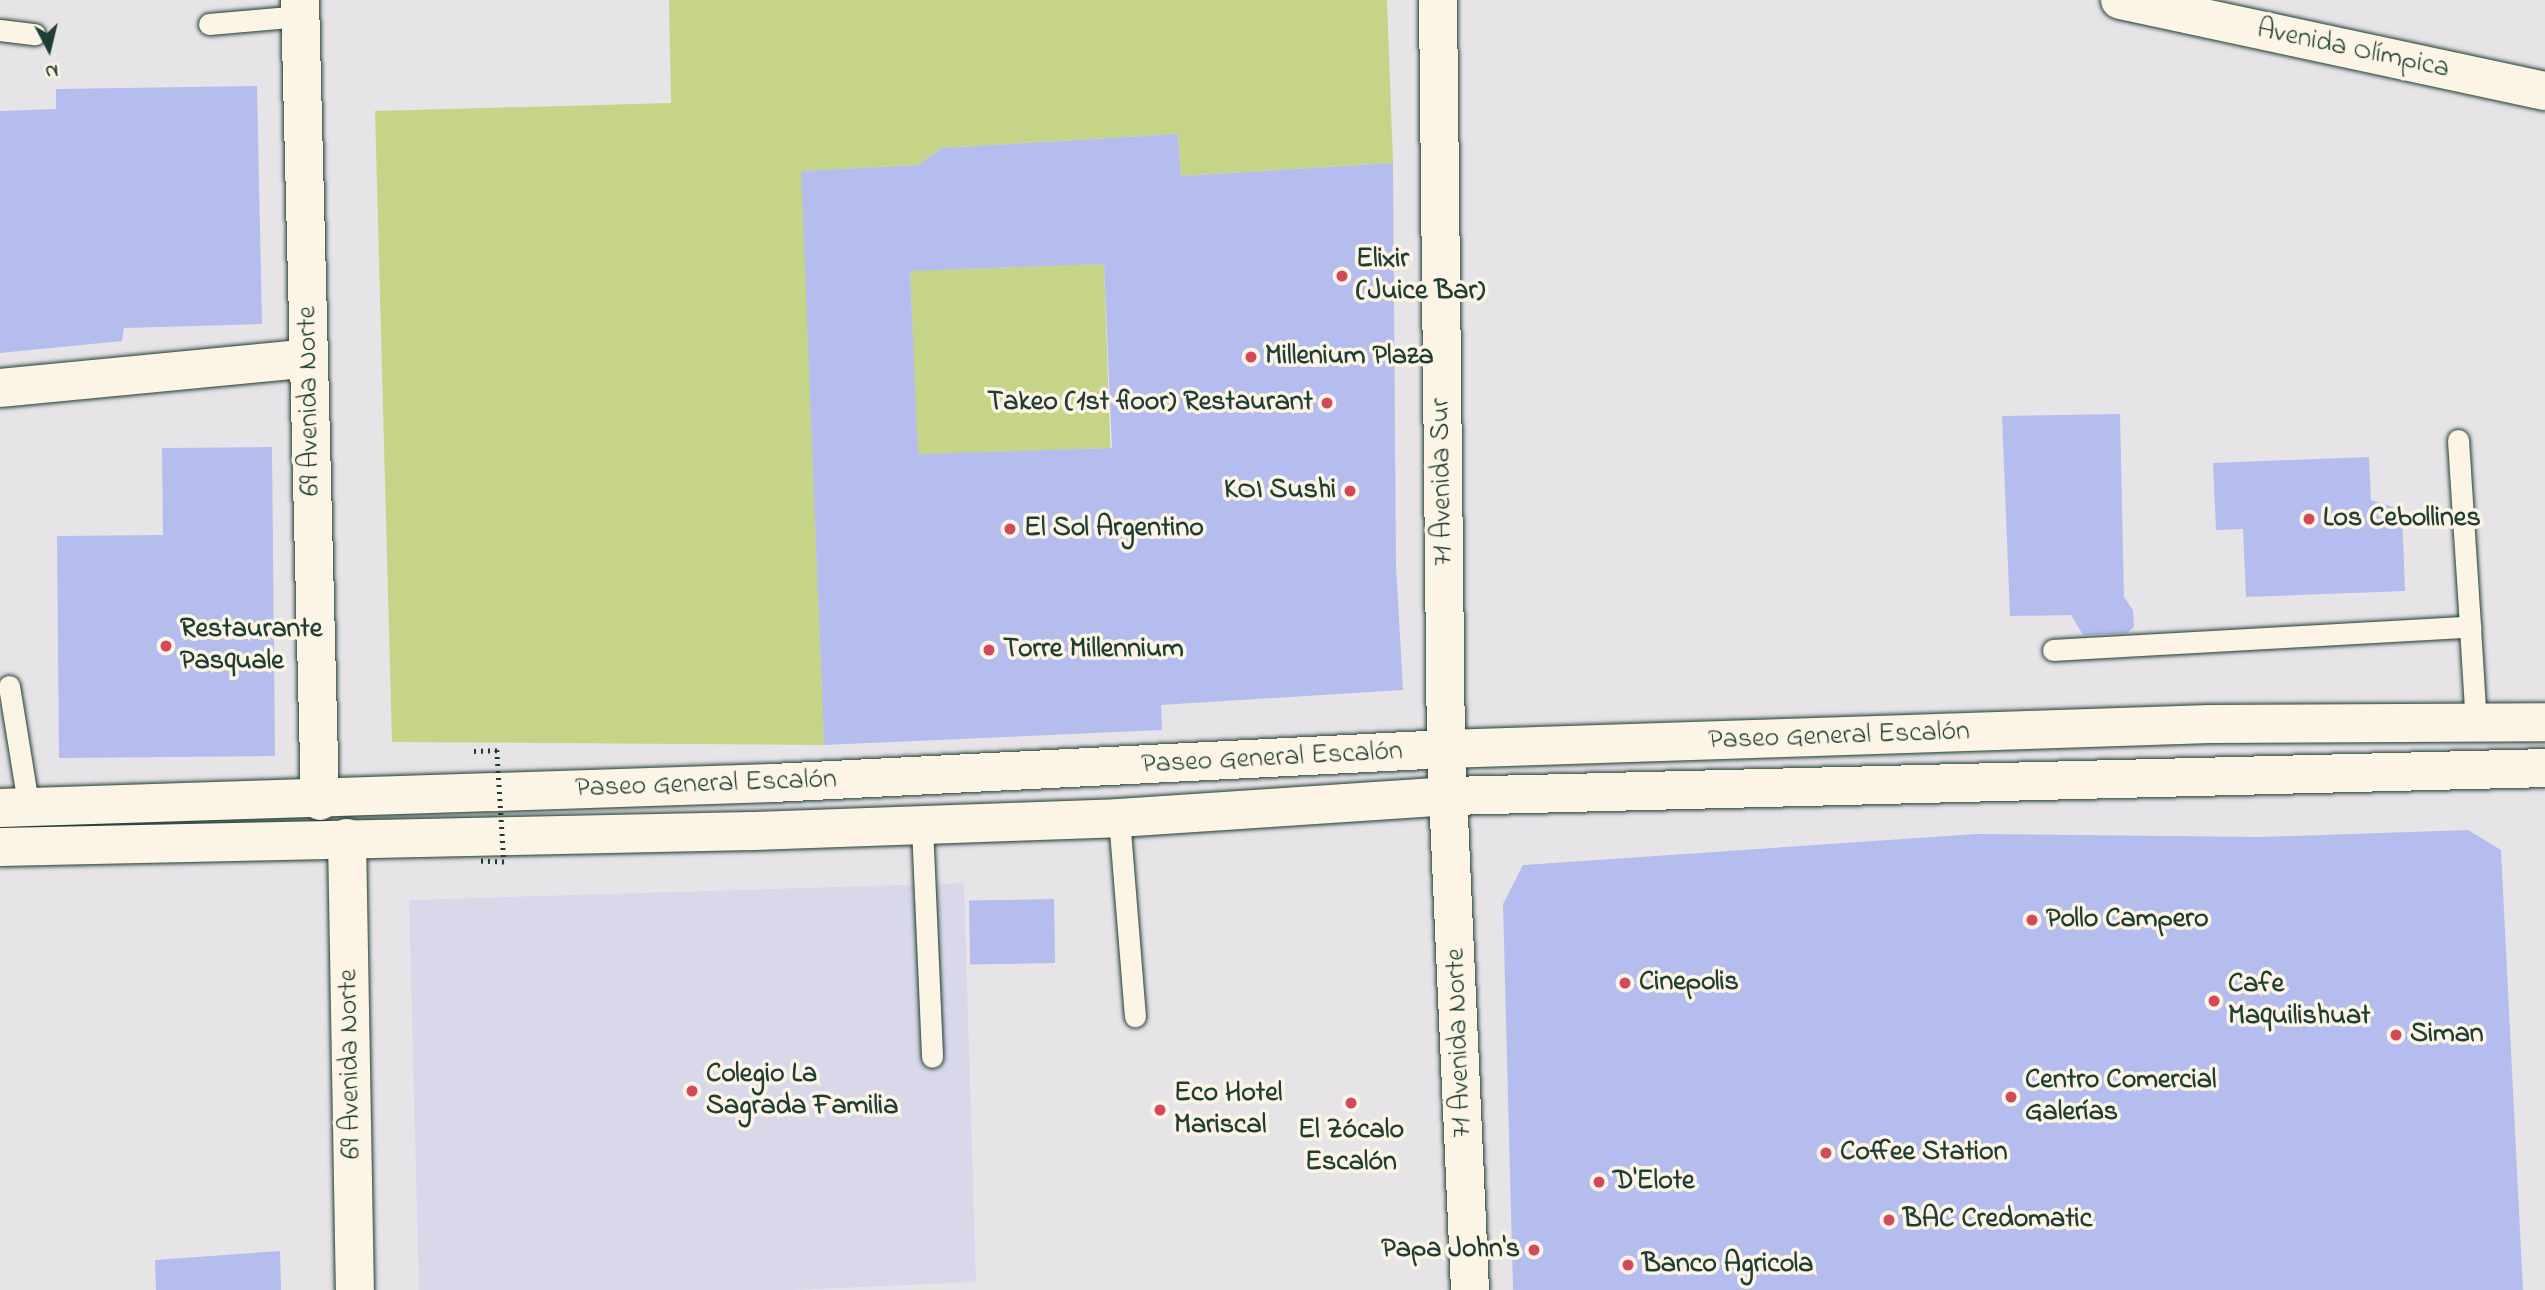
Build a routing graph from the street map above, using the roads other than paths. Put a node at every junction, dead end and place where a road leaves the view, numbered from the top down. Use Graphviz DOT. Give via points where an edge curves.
graph roads {
  1 [pos="1438,0"];
  2 [pos="2120,0"];
  3 [pos="300,8"];
  4 [pos="209,24"];
  5 [pos="0,30"];
  6 [pos="35,33"];
  7 [pos="2545,91"];
  8 [pos="309,358"];
  9 [pos="0,388"];
  10 [pos="2458,440"];
  11 [pos="2470,627"];
  12 [pos="2053,650"];
  13 [pos="9,686"];
  14 [pos="2545,722"];
  15 [pos="2476,724"];
  16 [pos="1446,749"];
  17 [pos="2545,768"];
  18 [pos="1450,796"];
  19 [pos="320,802"];
  20 [pos="14,808"];
  21 [pos="1119,817"];
  22 [pos="922,825"];
  23 [pos="347,838"];
  24 [pos="0,847"];
  25 [pos="1135,1016"];
  26 [pos="932,1057"];
  27 [pos="355,1290"];
  28 [pos="1469,1290"];
  1 -- 16 [label="main road, 71 Avenida Sur"];
  2 -- 7 [label="main road, Avenida Olímpica"];
  3 -- 4 [label="lane"];
  3 -- 8 [label="main road, 69 Avenida Norte"];
  5 -- 6 [label="lane"];
  8 -- 9 [label="main road"];
  8 -- 19 [label="main road, 69 Avenida Norte"];
  10 -- 11 [label="lane"];
  11 -- 12 [label="lane"];
  11 -- 15 [label="lane"];
  13 -- 20 [label="lane"];
  14 -- 15 [label="main road, Paseo General Escalón"];
  15 -- 16 [label="main road, Paseo General Escalón" via="2211,724"];
  16 -- 18 [label="main road, 71 Avenida Sur"];
  16 -- 19 [label="main road, Paseo General Escalón"];
  17 -- 18 [label="main road, Paseo General Escalón"];
  18 -- 21 [label="main road, Paseo General Escalón"];
  18 -- 28 [label="main road, 71 Avenida Norte"];
  19 -- 20 [label="main road, Paseo General Escalón"];
  21 -- 22 [label="main road, Paseo General Escalón"];
  21 -- 25 [label="lane"];
  22 -- 23 [label="main road, Paseo General Escalón"];
  22 -- 26 [label="lane"];
  23 -- 24 [label="main road, Paseo General Escalón"];
  23 -- 27 [label="main road, 69 Avenida Norte"];
}
